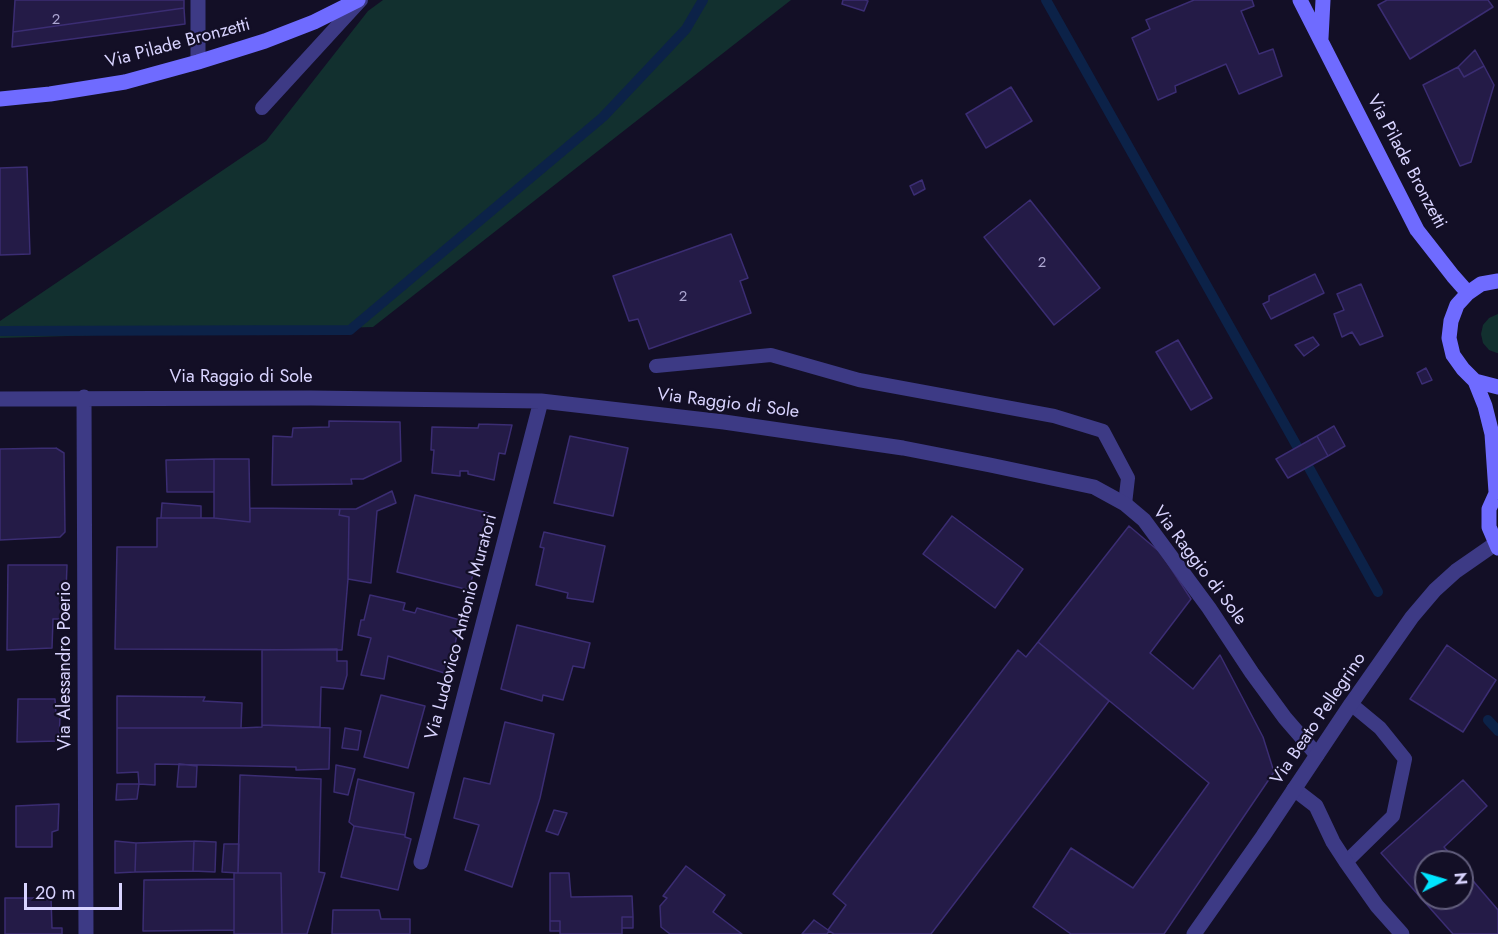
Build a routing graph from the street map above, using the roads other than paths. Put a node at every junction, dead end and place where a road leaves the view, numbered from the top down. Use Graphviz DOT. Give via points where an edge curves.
graph roads {
  1 [pos="198,0"];
  2 [pos="359,0"];
  3 [pos="1300,0"];
  4 [pos="1323,0"];
  5 [pos="1322,41"];
  6 [pos="198,62"];
  7 [pos="0,99"];
  8 [pos="262,108"];
  9 [pos="1498,280"];
  10 [pos="1468,292"];
  11 [pos="656,366"];
  12 [pos="1476,381"];
  13 [pos="1498,387"];
  14 [pos="84,398"];
  15 [pos="0,399"];
  16 [pos="541,401"];
  17 [pos="1497,491"];
  18 [pos="1125,504"];
  19 [pos="1496,546"];
  20 [pos="1351,704"];
  21 [pos="1317,755"];
  22 [pos="1294,789"];
  23 [pos="422,862"];
  24 [pos="1346,862"];
  25 [pos="86,934"];
  26 [pos="1194,934"];
  27 [pos="1402,934"];
  1 -- 6 [label="street"];
  2 -- 6 [label="main road, Via Pilade Bronzetti" via="314,22"];
  2 -- 8 [label="lane"];
  3 -- 5 [label="main road, Via Pilade Bronzetti"];
  4 -- 5 [label="main road, Via Pilade Bronzetti"];
  5 -- 10 [label="main road, Via Pilade Bronzetti" via="1417,230"];
  6 -- 7 [label="main road, Via Pilade Bronzetti" via="125,82"];
  9 -- 10 [label="main road"];
  10 -- 12 [label="main road" via="1457,305 1449,338 1453,355"];
  11 -- 18 [label="lane" via="771,355 859,380 1054,416 1103,431 1128,478"];
  12 -- 13 [label="main road"];
  12 -- 17 [label="main road" via="1492,434"];
  14 -- 15 [label="street, Via Raggio di Sole"];
  14 -- 16 [label="street, Via Raggio di Sole"];
  14 -- 25 [label="street, Via Alessandro Poerio"];
  16 -- 18 [label="street, Via Raggio di Sole" via="903,448 1094,487"];
  16 -- 23 [label="street, Via Ludovico Antonio Muratori"];
  17 -- 19 [label="main road" via="1489,527"];
  18 -- 21 [label="street, Via Raggio di Sole" via="1144,520 1285,718"];
  19 -- 20 [label="street, Via Beato Pellegrino" via="1456,571 1435,590"];
  20 -- 21 [label="street, Via Beato Pellegrino"];
  20 -- 24 [label="lane" via="1380,728 1405,759 1393,816"];
  21 -- 22 [label="street, Via Beato Pellegrino"];
  22 -- 24 [label="street" via="1316,806"];
  22 -- 26 [label="street, Via Beato Pellegrino"];
  24 -- 27 [label="street"];
}
